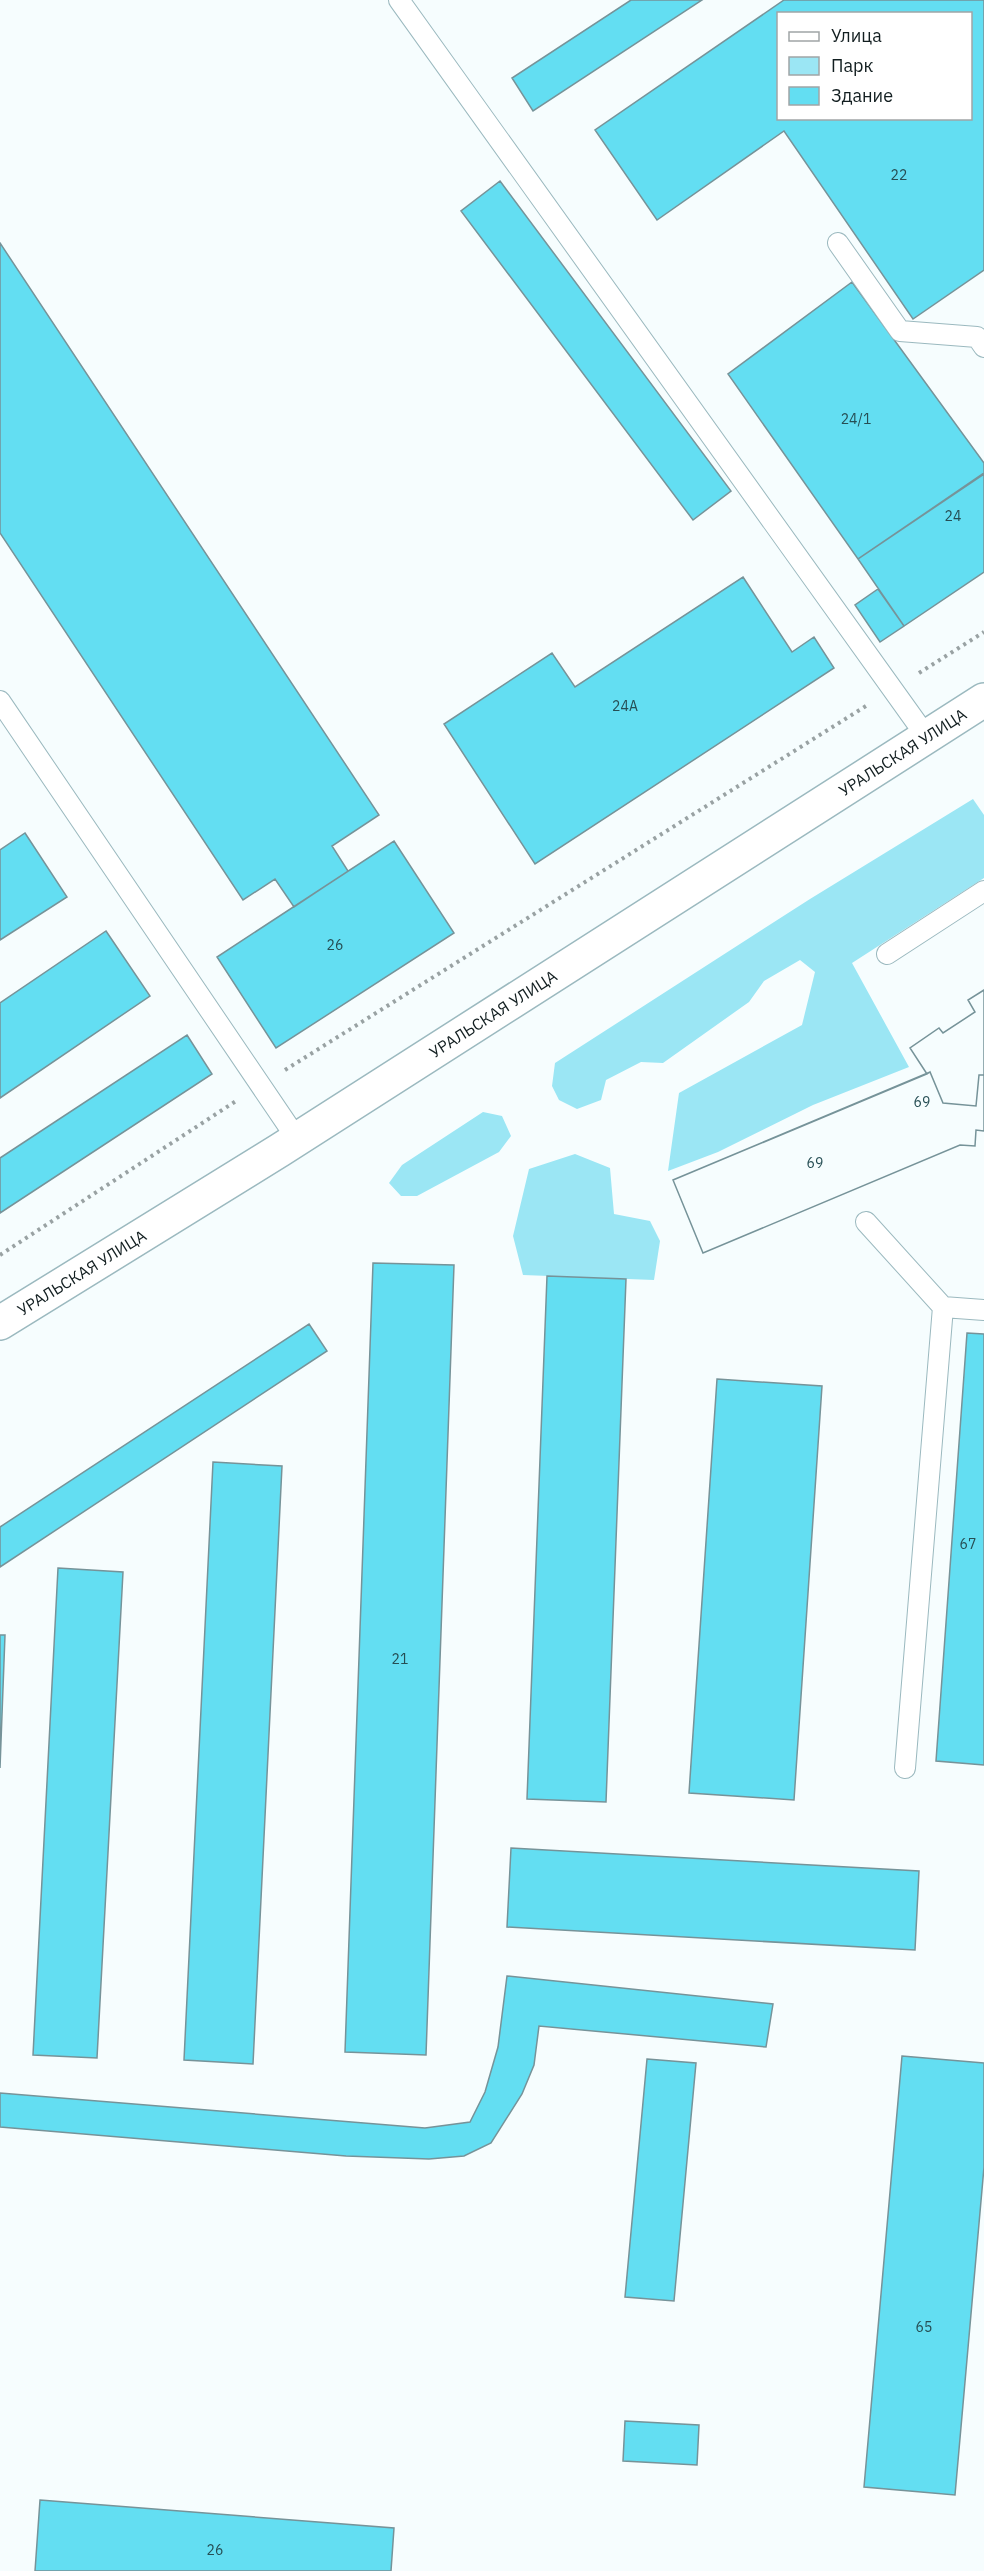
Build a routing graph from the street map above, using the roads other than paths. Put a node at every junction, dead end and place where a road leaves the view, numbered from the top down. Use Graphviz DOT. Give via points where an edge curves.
graph roads {
  1 [pos="399,0"];
  2 [pos="838,243"];
  3 [pos="984,346"];
  4 [pos="0,700"];
  5 [pos="984,700"];
  6 [pos="926,736"];
  7 [pos="984,891"];
  8 [pos="887,954"];
  9 [pos="297,1139"];
  10 [pos="867,1222"];
  11 [pos="943,1307"];
  12 [pos="984,1310"];
  13 [pos="0,1323"];
  14 [pos="904,1768"];
  1 -- 6 [label="lane"];
  2 -- 3 [label="lane" via="900,331 977,337"];
  4 -- 9 [label="lane"];
  5 -- 6 [label="street, УРАЛЬСКАЯ УЛИЦА"];
  6 -- 9 [label="street, УРАЛЬСКАЯ УЛИЦА"];
  7 -- 8 [label="lane"];
  9 -- 13 [label="street, УРАЛЬСКАЯ УЛИЦА"];
  10 -- 11 [label="lane"];
  11 -- 12 [label="lane"];
  11 -- 14 [label="lane"];
}
